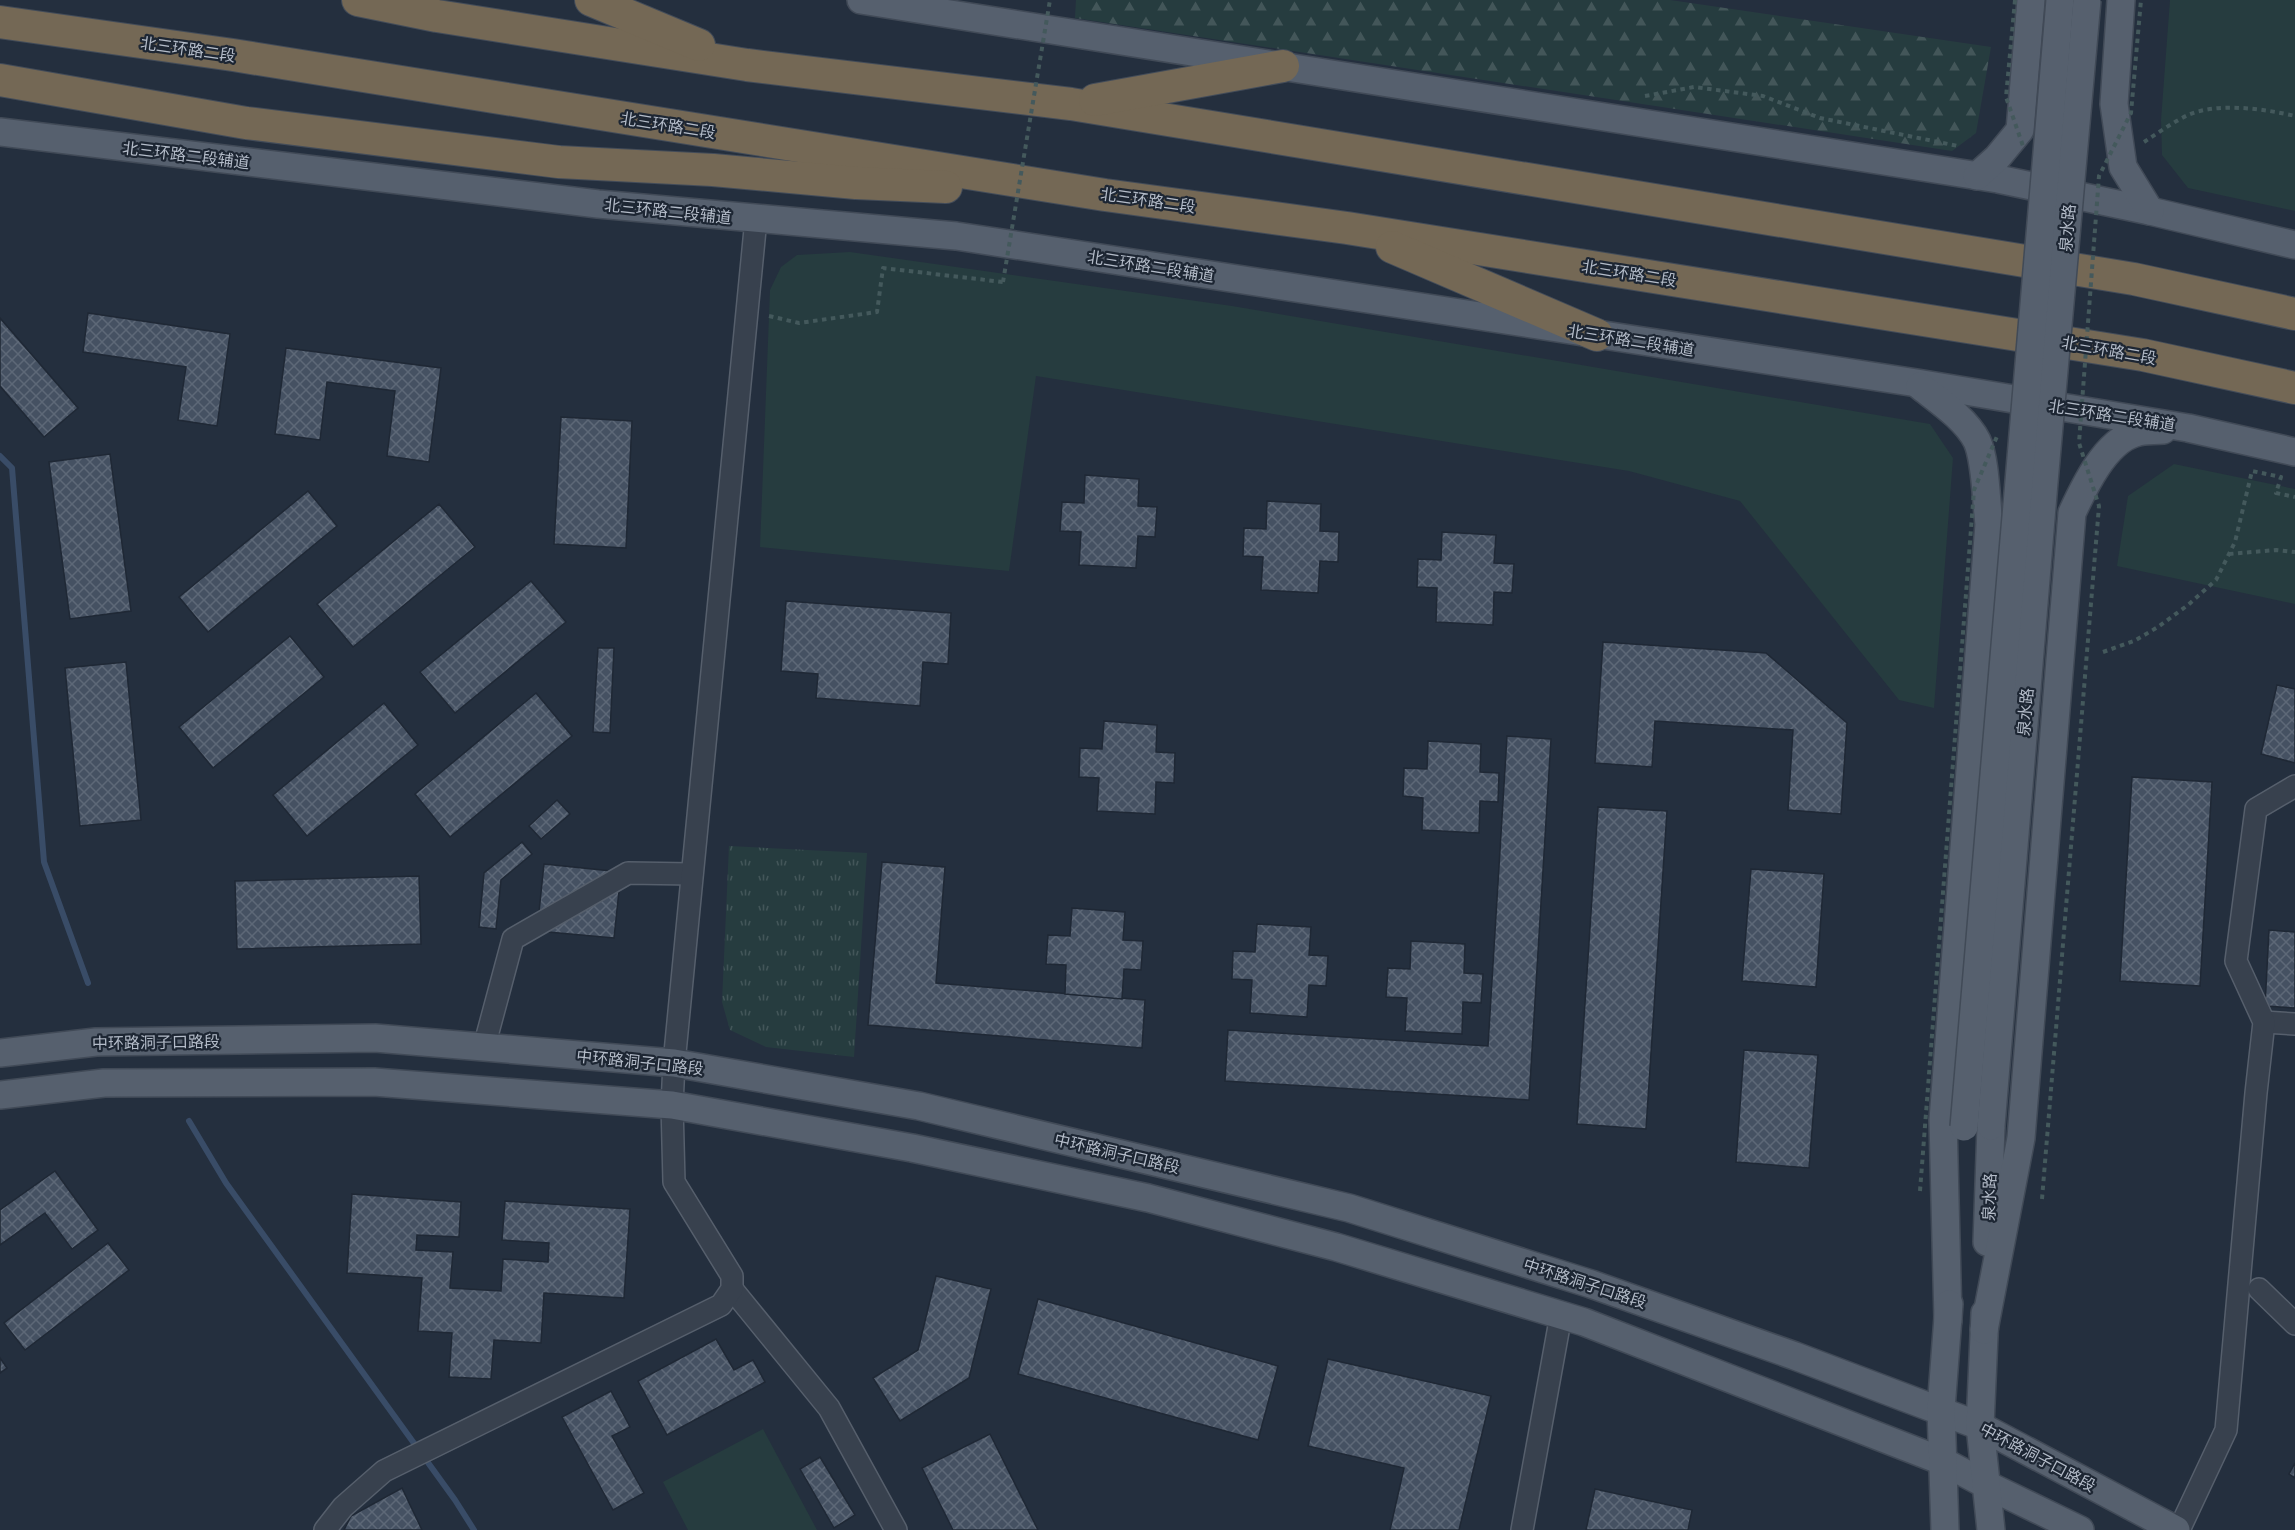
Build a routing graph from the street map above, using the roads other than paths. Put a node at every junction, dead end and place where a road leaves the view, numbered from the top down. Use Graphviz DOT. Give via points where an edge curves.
graph roads {
  1 [pos="358,0"];
  2 [pos="591,0"];
  3 [pos="861,0"];
  4 [pos="2031,0"];
  5 [pos="2060,0"];
  6 [pos="2087,0"];
  7 [pos="2121,0"];
  8 [pos="0,22"];
  9 [pos="747,65"];
  10 [pos="1283,66"];
  11 [pos="0,80"];
  12 [pos="1071,104"];
  13 [pos="0,132"];
  14 [pos="1977,176"];
  15 [pos="1105,195"];
  16 [pos="2150,211"];
  17 [pos="756,219"];
  18 [pos="1347,228"];
  19 [pos="2295,246"];
  20 [pos="2295,314"];
  21 [pos="1597,335"];
  22 [pos="1917,383"];
  23 [pos="2295,388"];
  24 [pos="2188,428"];
  25 [pos="2295,452"];
  26 [pos="2295,786"];
  27 [pos="692,874"];
  28 [pos="2264,1022"];
  29 [pos="2295,1024"];
  30 [pos="484,1047"];
  31 [pos="0,1053"];
  32 [pos="674,1064"];
  33 [pos="0,1095"];
  34 [pos="672,1105"];
  35 [pos="732,1288"];
  36 [pos="2259,1289"];
  37 [pos="1561,1315"];
  38 [pos="1948,1320"];
  39 [pos="2295,1324"];
  40 [pos="1984,1330"];
  41 [pos="1941,1409"];
  42 [pos="1980,1426"];
  43 [pos="1942,1461"];
  44 [pos="1987,1485"];
  45 [pos="325,1530"];
  46 [pos="896,1530"];
  47 [pos="1522,1530"];
  48 [pos="1945,1530"];
  49 [pos="1990,1530"];
  50 [pos="2080,1530"];
  51 [pos="2178,1530"];
  1 -- 9 [label="highway"];
  2 -- 9 [label="highway"];
  3 -- 10 [label="main road"];
  4 -- 14 [label="main road" via="2020,130 1998,158"];
  5 -- 38 [label="main road, bridge"];
  6 -- 40 [label="main road, 泉水路, bridge" via="1992,1126"];
  7 -- 16 [label="main road" via="2114,104 2123,167"];
  8 -- 15 [label="highway, 北三环路二段" via="245,57"];
  9 -- 12 [label="highway"];
  10 -- 12 [label="highway"];
  10 -- 14 [label="main road"];
  11 -- 15 [label="highway" via="246,123 559,162 856,183"];
  12 -- 20 [label="highway" via="2134,279"];
  13 -- 17 [label="main road, 北三环路二段辅道" via="598,204"];
  14 -- 16 [label="main road"];
  15 -- 18 [label="highway, 北三环路二段"];
  16 -- 19 [label="main road"];
  17 -- 21 [label="main road, 北三环路二段辅道" via="956,236"];
  17 -- 27 [label="street"];
  18 -- 21 [label="highway"];
  18 -- 23 [label="highway, 北三环路二段" via="2143,355"];
  21 -- 22 [label="main road, 北三环路二段辅道"];
  22 -- 24 [label="main road, 北三环路二段辅道"];
  22 -- 38 [label="main road" via="1953,412 1977,441 1989,525 1943,1120"];
  24 -- 25 [label="main road, 北三环路二段辅道"];
  24 -- 40 [label="main road" via="2134,433 2109,450 2088,478 2072,513 2021,1138"];
  26 -- 28 [label="street" via="2256,809 2237,949 2236,961"];
  27 -- 30 [label="street" via="628,873 513,939"];
  27 -- 32 [label="street"];
  28 -- 29 [label="street"];
  28 -- 51 [label="street" via="2226,1430"];
  30 -- 31 [label="main road, 中环路洞子口路段" via="375,1038 96,1042"];
  30 -- 32 [label="main road, 中环路洞子口路段"];
  32 -- 34 [label="street"];
  32 -- 41 [label="main road, 中环路洞子口路段" via="919,1106 1349,1208 1591,1284"];
  33 -- 34 [label="main road" via="104,1083 375,1082"];
  34 -- 35 [label="street" via="674,1182 732,1276"];
  34 -- 37 [label="main road" via="912,1148 1148,1198 1336,1247"];
  35 -- 45 [label="street" via="721,1305 384,1471 343,1507"];
  35 -- 46 [label="street" via="829,1408"];
  36 -- 39 [label="street"];
  37 -- 43 [label="main road"];
  37 -- 47 [label="street"];
  38 -- 41 [label="main road"];
  40 -- 42 [label="main road, 泉水路"];
  41 -- 42 [label="main road, 中环路洞子口路段"];
  41 -- 43 [label="main road"];
  42 -- 44 [label="main road, 泉水路"];
  42 -- 51 [label="main road, 中环路洞子口路段"];
  43 -- 44 [label="main road"];
  43 -- 48 [label="main road"];
  44 -- 49 [label="main road, 泉水路"];
  44 -- 50 [label="main road"];
}
